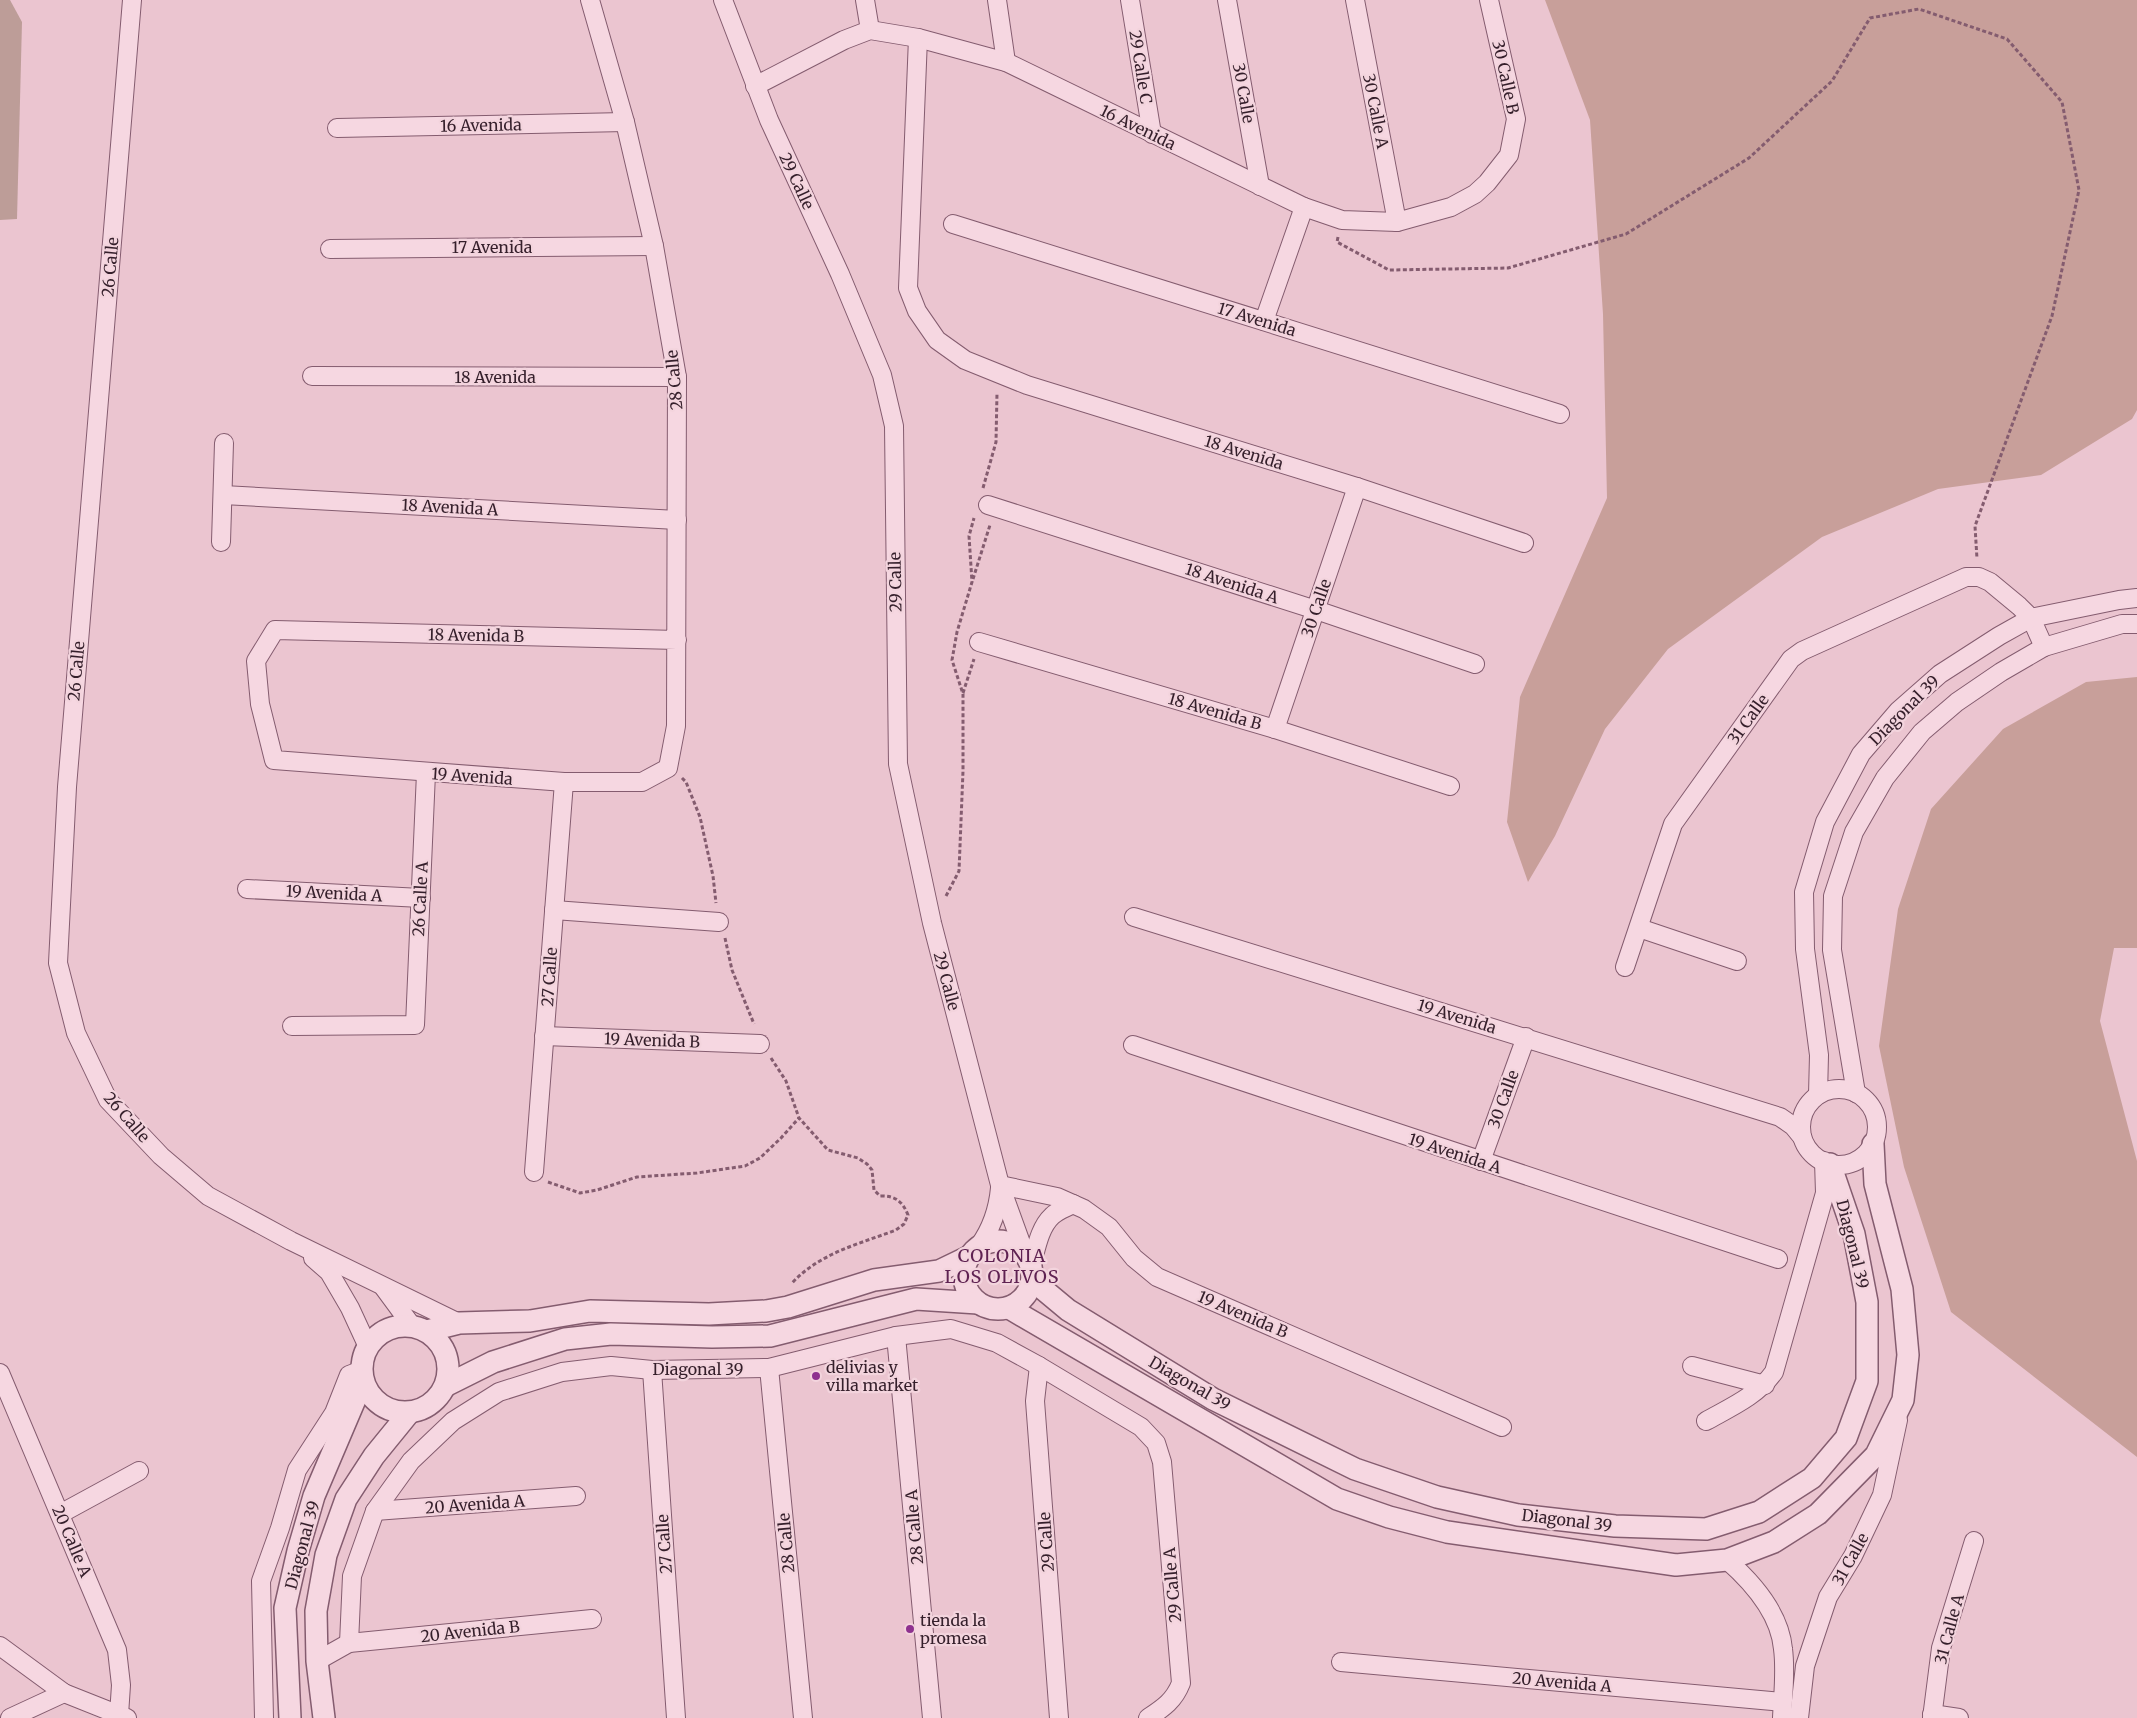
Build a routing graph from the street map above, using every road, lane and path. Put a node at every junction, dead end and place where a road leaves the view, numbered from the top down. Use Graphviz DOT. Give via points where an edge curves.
graph roads {
  1 [pos="132,0"];
  2 [pos="590,0"];
  3 [pos="723,0"];
  4 [pos="865,0"];
  5 [pos="997,0"];
  6 [pos="1130,0"];
  7 [pos="1227,0"];
  8 [pos="1355,0"];
  9 [pos="1489,0"];
  10 [pos="870,30"];
  11 [pos="918,38"];
  12 [pos="1006,62"];
  13 [pos="755,86"];
  14 [pos="625,122"];
  15 [pos="337,128"];
  16 [pos="1152,134"];
  17 [pos="1509,155"];
  18 [pos="1260,186"];
  19 [pos="1304,207"];
  20 [pos="1397,222"];
  21 [pos="953,224"];
  22 [pos="1337,242"];
  23 [pos="654,246"];
  24 [pos="330,248"];
  25 [pos="1264,321"];
  26 [pos="312,376"];
  27 [pos="677,377"];
  28 [pos="1560,414"];
  29 [pos="224,443"];
  30 [pos="1357,487"];
  31 [pos="222,495"];
  32 [pos="992,506"];
  33 [pos="677,520"];
  34 [pos="221,542"];
  35 [pos="1524,543"];
  36 [pos="1979,577"];
  37 [pos="972,582"];
  38 [pos="2137,598"];
  39 [pos="1316,610"];
  40 [pos="2031,618"];
  41 [pos="2137,624"];
  42 [pos="677,640"];
  43 [pos="979,642"];
  44 [pos="2044,647"];
  45 [pos="1475,664"];
  46 [pos="963,694"];
  47 [pos="1275,729"];
  48 [pos="274,760"];
  49 [pos="668,768"];
  50 [pos="426,773"];
  51 [pos="564,782"];
  52 [pos="1450,786"];
  53 [pos="248,889"];
  54 [pos="420,898"];
  55 [pos="554,910"];
  56 [pos="1134,917"];
  57 [pos="719,922"];
  58 [pos="1639,928"];
  59 [pos="1737,961"];
  60 [pos="1625,967"];
  61 [pos="292,1026"];
  62 [pos="544,1036"];
  63 [pos="1526,1037"];
  64 [pos="760,1044"];
  65 [pos="1133,1045"];
  66 [pos="1856,1093"];
  67 [pos="1818,1095"];
  68 [pos="1804,1110"];
  69 [pos="1780,1117"];
  70 [pos="799,1118"];
  71 [pos="1802,1137"];
  72 [pos="1873,1144"];
  73 [pos="1481,1161"];
  74 [pos="1827,1163"];
  75 [pos="534,1172"];
  76 [pos="1000,1185"];
  77 [pos="1073,1204"];
  78 [pos="291,1241"];
  79 [pos="973,1251"];
  80 [pos="1778,1259"];
  81 [pos="1029,1267"];
  82 [pos="382,1286"];
  83 [pos="978,1303"];
  84 [pos="1008,1308"];
  85 [pos="766,1311"];
  86 [pos="459,1323"];
  87 [pos="419,1328"];
  88 [pos="896,1336"];
  89 [pos="368,1347"];
  90 [pos="1039,1366"];
  91 [pos="1692,1366"];
  92 [pos="770,1368"];
  93 [pos="652,1370"];
  94 [pos="0,1374"];
  95 [pos="363,1375"];
  96 [pos="1765,1385"];
  97 [pos="445,1386"];
  98 [pos="1903,1400"];
  99 [pos="409,1413"];
  100 [pos="1706,1421"];
  101 [pos="1502,1427"];
  102 [pos="1162,1462"];
  103 [pos="140,1471"];
  104 [pos="576,1496"];
  105 [pos="375,1512"];
  106 [pos="60,1514"];
  107 [pos="1974,1541"];
  108 [pos="1727,1560"];
  109 [pos="592,1619"];
  110 [pos="349,1643"];
  111 [pos="0,1646"];
  112 [pos="318,1661"];
  113 [pos="1341,1662"];
  114 [pos="64,1693"];
  115 [pos="1782,1710"];
  116 [pos="123,1716"];
  117 [pos="1932,1716"];
  118 [pos="10,1718"];
  119 [pos="264,1718"];
  120 [pos="290,1718"];
  121 [pos="324,1718"];
  122 [pos="676,1718"];
  123 [pos="803,1718"];
  124 [pos="932,1718"];
  125 [pos="1059,1718"];
  126 [pos="1148,1718"];
  127 [pos="1799,1718"];
  128 [pos="1959,1718"];
  1 -- 78 [label="street, 26 Calle" via="68,777 58,963 76,1033 108,1100 162,1156 208,1196"];
  2 -- 14 [label="street, 28 Calle"];
  3 -- 13 [label="street, 29 Calle"];
  4 -- 10 [label="street"];
  5 -- 12 [label="street"];
  6 -- 16 [label="street, 29 Calle C"];
  7 -- 18 [label="street, 30 Calle"];
  8 -- 20 [label="street, 30 Calle A"];
  9 -- 17 [label="street, 30 Calle B" via="1516,120"];
  10 -- 11 [label="street, 16 Avenida"];
  10 -- 13 [label="street"];
  11 -- 12 [label="street, 16 Avenida"];
  11 -- 30 [label="street, 18 Avenida" via="908,288 917,312 937,340 965,360 1028,386"];
  12 -- 16 [label="street, 16 Avenida"];
  13 -- 76 [label="street, 29 Calle" via="882,375 894,426 898,764 932,923"];
  14 -- 15 [label="street, 16 Avenida"];
  14 -- 23 [label="street, 28 Calle"];
  16 -- 18 [label="street, 16 Avenida"];
  17 -- 20 [label="street, 16 Avenida" via="1487,183 1463,201 1437,212"];
  18 -- 19 [label="street, 16 Avenida"];
  19 -- 20 [label="street, 16 Avenida" via="1342,220"];
  19 -- 25 [label="street"];
  21 -- 25 [label="street, 17 Avenida"];
  22 -- 36 [label="path" via="1389,270 1508,268 1626,234 1749,158 1832,81 1870,18 1919,9 2007,39 2062,102 2079,190 2052,316 1975,526"];
  23 -- 24 [label="street, 17 Avenida"];
  23 -- 27 [label="street, 28 Calle"];
  25 -- 28 [label="street, 17 Avenida"];
  26 -- 27 [label="street, 18 Avenida"];
  27 -- 33 [label="street, 28 Calle"];
  29 -- 31 [label="street"];
  30 -- 35 [label="street, 18 Avenida"];
  30 -- 39 [label="street, 30 Calle"];
  31 -- 33 [label="street, 18 Avenida A"];
  31 -- 34 [label="street"];
  32 -- 37 [label="path"];
  32 -- 39 [label="street, 18 Avenida A"];
  33 -- 42 [label="street, 28 Calle"];
  36 -- 40 [label="street" via="1990,582"];
  36 -- 58 [label="street, 31 Calle" via="1966,576 1791,658 1673,824"];
  38 -- 40 [label="street, Diagonal 39"];
  39 -- 45 [label="street, 18 Avenida A"];
  39 -- 47 [label="street, 30 Calle"];
  40 -- 44 [label="street"];
  40 -- 67 [label="street, Diagonal 39" via="1940,674 1898,711 1861,754 1825,822 1804,892 1805,949 1818,1055"];
  41 -- 44 [label="street, Diagonal 39" via="2122,624"];
  42 -- 48 [label="street, 18 Avenida B" via="275,630 256,661 260,704"];
  42 -- 49 [label="street, 28 Calle" via="676,726"];
  43 -- 46 [label="path"];
  43 -- 47 [label="street, 18 Avenida B"];
  44 -- 66 [label="street, Diagonal 39" via="1965,697 1922,732 1885,778 1854,832 1833,896 1832,950"];
  47 -- 52 [label="street, 18 Avenida B"];
  48 -- 50 [label="street, 19 Avenida"];
  49 -- 51 [label="street, 19 Avenida" via="642,782"];
  49 -- 57 [label="path" via="686,782 700,817"];
  50 -- 51 [label="street, 19 Avenida"];
  50 -- 54 [label="street, 26 Calle A"];
  51 -- 55 [label="street, 27 Calle"];
  53 -- 54 [label="street, 19 Avenida A"];
  54 -- 61 [label="street, 26 Calle A" via="415,1024"];
  55 -- 57 [label="street"];
  55 -- 62 [label="street, 27 Calle"];
  56 -- 63 [label="street, 19 Avenida"];
  57 -- 64 [label="path" via="732,970"];
  58 -- 59 [label="street"];
  58 -- 60 [label="street, 31 Calle"];
  62 -- 64 [label="street, 19 Avenida B"];
  62 -- 75 [label="street, 27 Calle"];
  63 -- 69 [label="street, 19 Avenida"];
  63 -- 73 [label="street, 30 Calle"];
  64 -- 70 [label="path" via="786,1081"];
  65 -- 73 [label="street, 19 Avenida A"];
  66 -- 67 [label="street" via="1835,1089"];
  66 -- 72 [label="street" via="1871,1107 1876,1118"];
  67 -- 68 [label="street"];
  68 -- 69 [label="street"];
  68 -- 71 [label="street"];
  69 -- 71 [label="street, 19 Avenida"];
  70 -- 75 [label="path" via="760,1158 745,1166 638,1177 580,1192 548,1182"];
  70 -- 85 [label="path" via="828,1150 858,1158 867,1164 872,1170 874,1190 880,1196 896,1198 904,1204 908,1215 896,1230 834,1253 805,1270"];
  71 -- 74 [label="street" via="1812,1154"];
  72 -- 74 [label="street" via="1863,1157 1852,1163"];
  72 -- 98 [label="street, Diagonal 39" via="1875,1184 1902,1289 1908,1354"];
  73 -- 80 [label="street, 19 Avenida A"];
  74 -- 81 [label="street, Diagonal 39" via="1854,1234 1867,1302 1867,1381 1846,1438 1812,1478 1759,1512 1706,1529 1615,1526 1518,1515 1436,1497 1355,1469 1213,1399 1068,1310"];
  74 -- 96 [label="street" via="1825,1193 1774,1372"];
  76 -- 77 [label="street, 19 Avenida B" via="1057,1197"];
  76 -- 79 [label="street, 29 Calle" via="999,1203 990,1231"];
  76 -- 81 [label="street, 29 Calle"];
  77 -- 81 [label="street" via="1046,1223"];
  77 -- 101 [label="street, 19 Avenida B" via="1096,1216 1134,1258 1157,1277"];
  78 -- 82 [label="street, 26 Calle"];
  78 -- 89 [label="street, 26 Calle" via="330,1272"];
  79 -- 81 [label="street" via="993,1241 1009,1242 1018,1247"];
  79 -- 83 [label="street" via="963,1269 964,1282"];
  79 -- 85 [label="street" via="939,1271 874,1280"];
  81 -- 84 [label="street" via="1024,1297"];
  82 -- 86 [label="street, 26 Calle"];
  82 -- 87 [label="street, 26 Calle"];
  83 -- 84 [label="street" via="998,1310"];
  83 -- 97 [label="street, Diagonal 39" via="916,1299 770,1336 611,1334 566,1340 493,1362"];
  84 -- 108 [label="street, Diagonal 39" via="1337,1499 1447,1532 1676,1565"];
  85 -- 86 [label="street" via="709,1314 590,1311 530,1321"];
  86 -- 87 [label="street"];
  87 -- 89 [label="street" via="399,1326 386,1330"];
  87 -- 97 [label="street" via="439,1341 446,1355"];
  88 -- 90 [label="street, Diagonal 39" via="951,1329 997,1344"];
  88 -- 92 [label="street, Diagonal 39"];
  88 -- 124 [label="street, 28 Calle A"];
  89 -- 95 [label="street" via="363,1359"];
  90 -- 102 [label="street, Diagonal 39" via="1141,1427 1156,1443"];
  90 -- 125 [label="street, 29 Calle" via="1035,1401"];
  91 -- 96 [label="street"];
  92 -- 93 [label="street, Diagonal 39"];
  92 -- 123 [label="street, 28 Calle"];
  93 -- 105 [label="street, Diagonal 39" via="611,1366 562,1372 499,1392 453,1421 411,1461"];
  93 -- 122 [label="street, 27 Calle"];
  94 -- 106 [label="street, 20 Calle A"];
  95 -- 99 [label="street" via="370,1394 381,1405"];
  95 -- 119 [label="street" via="349,1375 334,1413 297,1470 262,1580"];
  95 -- 120 [label="street, Diagonal 39" via="314,1496 285,1608"];
  96 -- 100 [label="street"];
  97 -- 99 [label="street" via="437,1399"];
  98 -- 108 [label="street, Diagonal 39" via="1876,1455 1818,1514 1774,1542"];
  98 -- 127 [label="street, 31 Calle" via="1882,1495 1853,1556 1828,1597 1805,1666"];
  99 -- 112 [label="street, Diagonal 39" via="374,1456 346,1499 326,1555 316,1610"];
  102 -- 126 [label="street, 29 Calle A" via="1181,1683 1168,1704"];
  103 -- 106 [label="street"];
  104 -- 105 [label="street, 20 Avenida A"];
  105 -- 110 [label="street, Diagonal 39" via="352,1576"];
  106 -- 116 [label="street, 20 Calle A" via="117,1650"];
  107 -- 117 [label="street, 31 Calle A" via="1941,1648"];
  108 -- 115 [label="street" via="1757,1591 1769,1610 1783,1648"];
  109 -- 110 [label="street, 20 Avenida B"];
  110 -- 112 [label="street"];
  111 -- 114 [label="street"];
  112 -- 121 [label="street, Diagonal 39"];
  113 -- 115 [label="street, 20 Avenida A"];
  114 -- 116 [label="street"];
  114 -- 118 [label="street"];
  117 -- 128 [label="street"];
}
